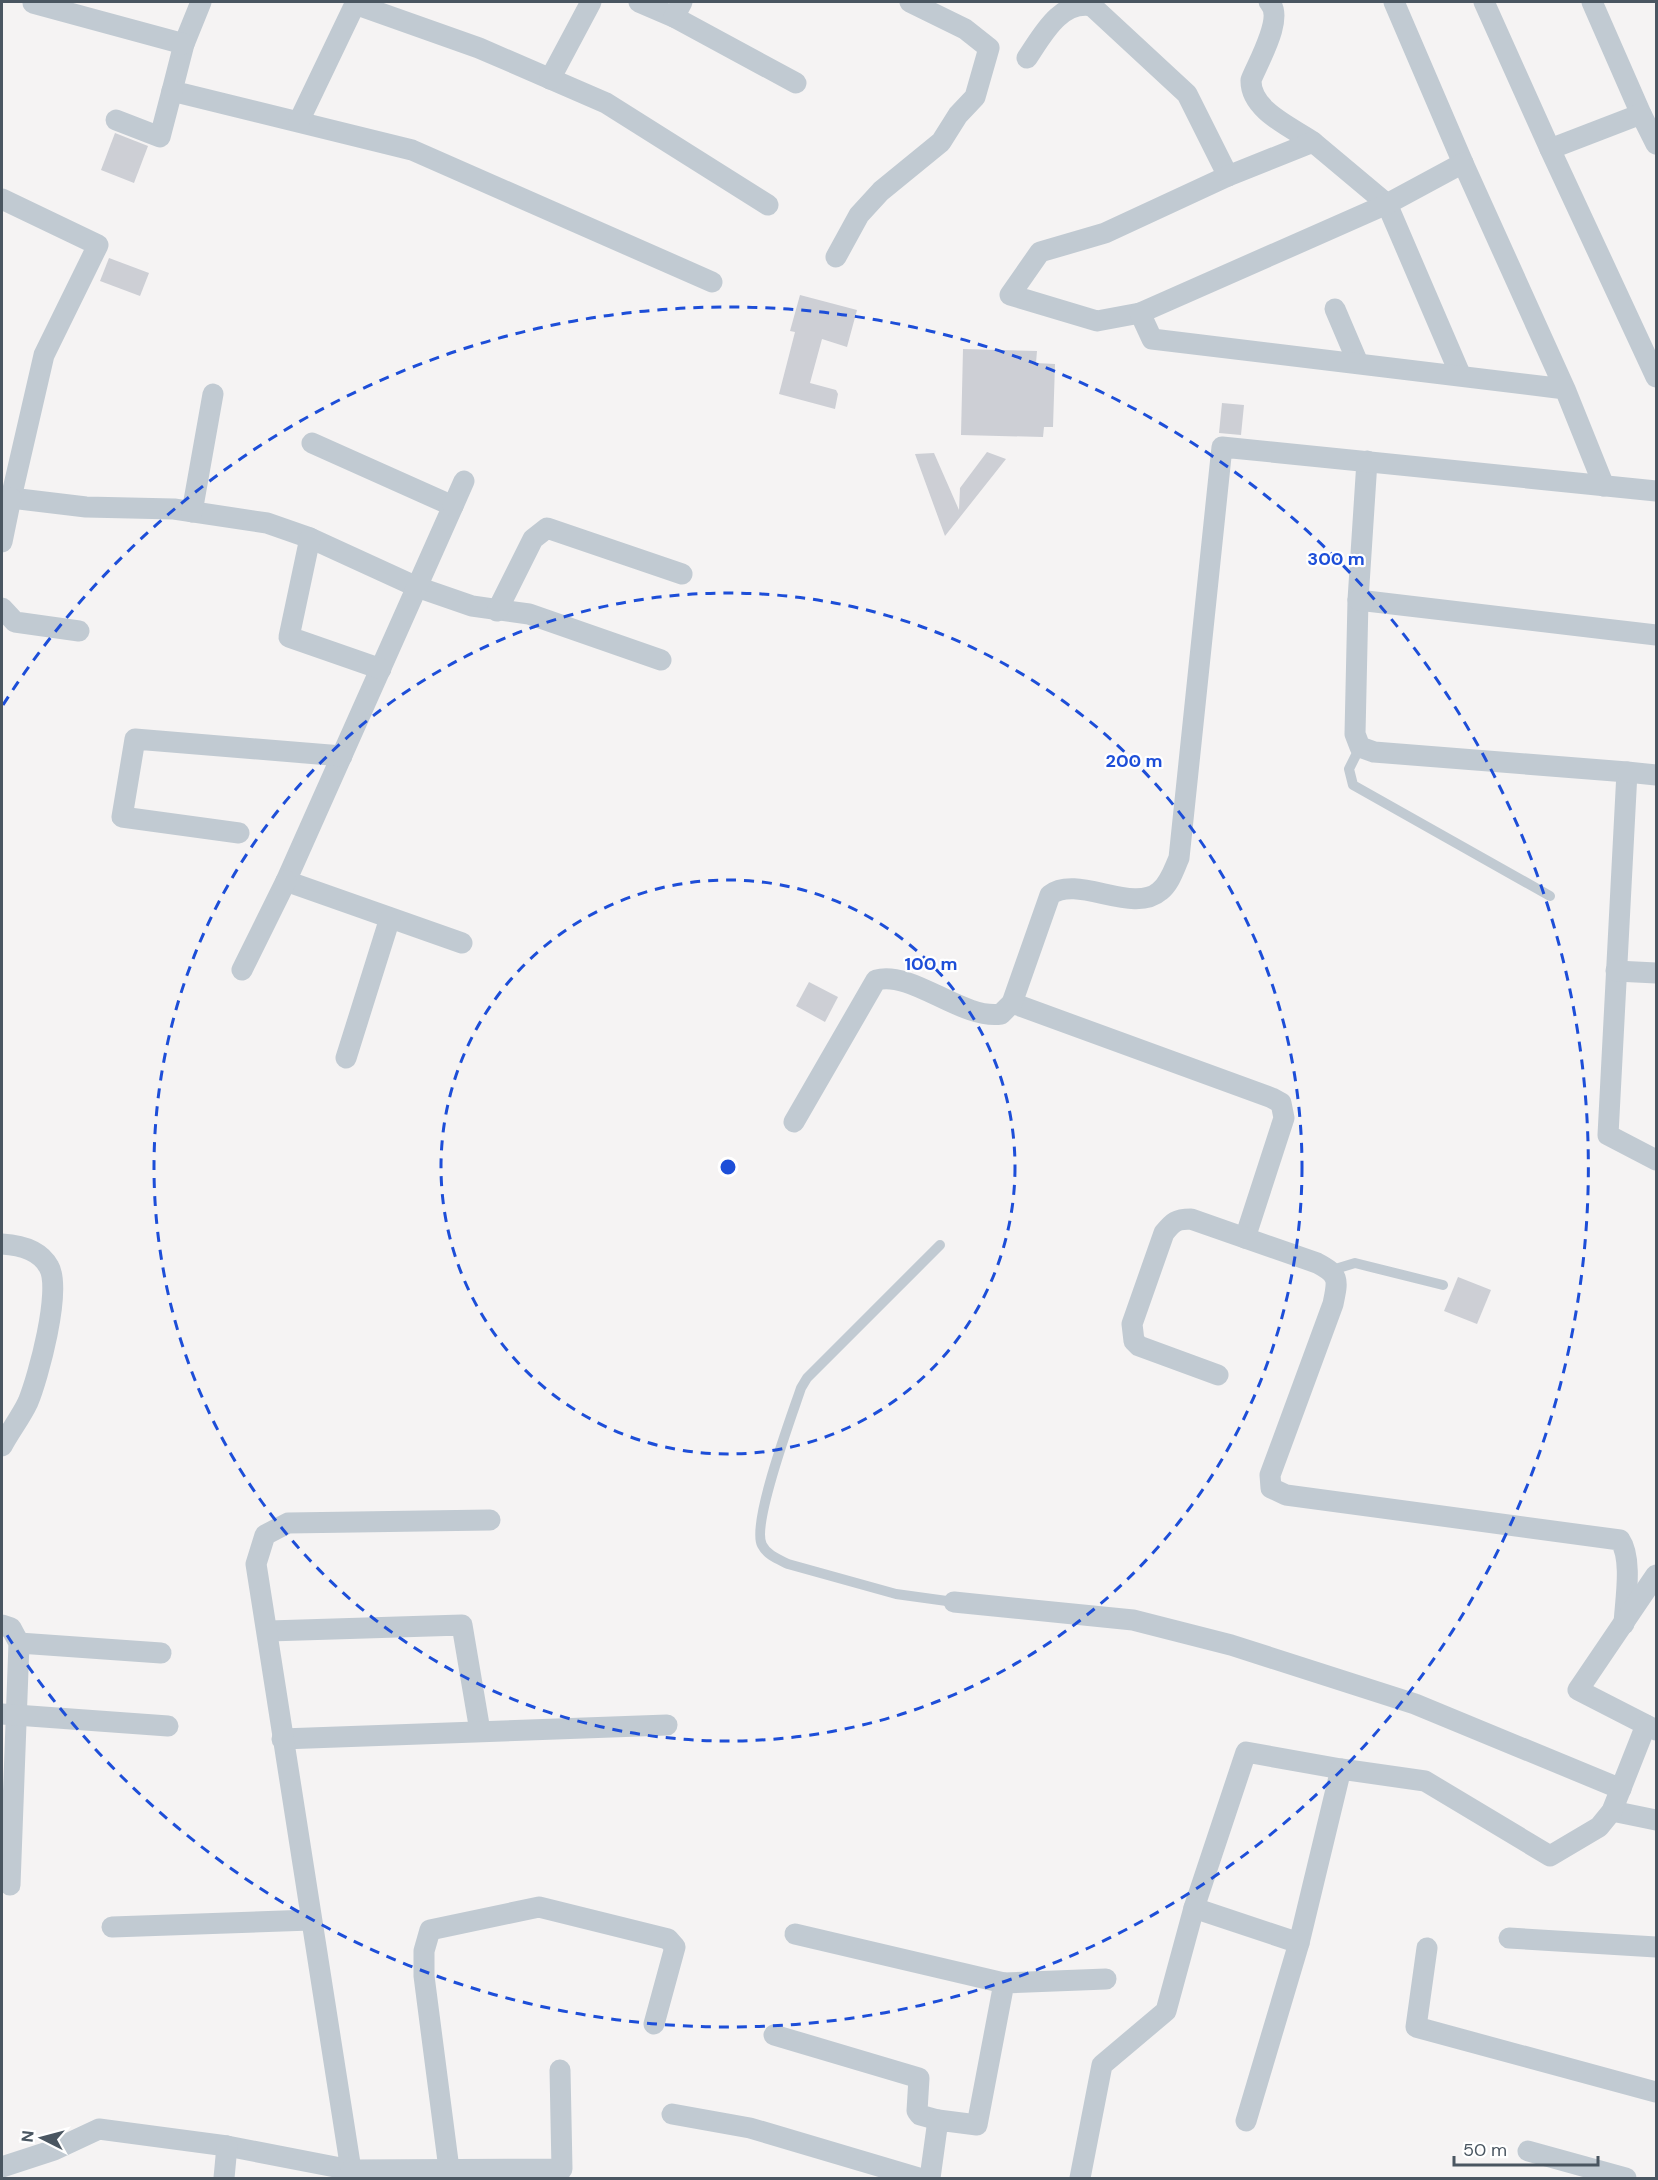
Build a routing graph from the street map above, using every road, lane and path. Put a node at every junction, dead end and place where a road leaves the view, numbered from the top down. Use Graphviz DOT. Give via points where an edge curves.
graph roads {
  1 [pos="201,2"];
  2 [pos="591,2"];
  3 [pos="639,2"];
  4 [pos="910,2"];
  5 [pos="1269,2"];
  6 [pos="1394,2"];
  7 [pos="1484,2"];
  8 [pos="1592,2"];
  9 [pos="33,3"];
  10 [pos="355,3"];
  11 [pos="678,9"];
  12 [pos="184,45"];
  13 [pos="1027,58"];
  14 [pos="550,79"];
  15 [pos="796,83"];
  16 [pos="172,92"];
  17 [pos="1641,114"];
  18 [pos="116,120"];
  19 [pos="299,121"];
  20 [pos="1313,142"];
  21 [pos="1656,144"];
  22 [pos="1550,149"];
  23 [pos="1463,163"];
  24 [pos="1228,176"];
  25 [pos="2,201"];
  26 [pos="1387,204"];
  27 [pos="768,205"];
  28 [pos="836,257"];
  29 [pos="712,282"];
  30 [pos="1335,309"];
  31 [pos="1140,314"];
  32 [pos="1358,363"];
  33 [pos="1460,374"];
  34 [pos="1656,377"];
  35 [pos="1565,388"];
  36 [pos="213,394"];
  37 [pos="312,443"];
  38 [pos="1366,461"];
  39 [pos="464,481"];
  40 [pos="1604,486"];
  41 [pos="1656,491"];
  42 [pos="11,498"];
  43 [pos="453,506"];
  44 [pos="192,512"];
  45 [pos="310,538"];
  46 [pos="2,542"];
  47 [pos="682,574"];
  48 [pos="417,587"];
  49 [pos="1358,600"];
  50 [pos="2,608"];
  51 [pos="497,611"];
  52 [pos="79,631"];
  53 [pos="1656,635"];
  54 [pos="662,660"];
  55 [pos="381,669"];
  56 [pos="1360,747"];
  57 [pos="342,756"];
  58 [pos="1627,772"];
  59 [pos="1656,775"];
  60 [pos="239,833"];
  61 [pos="286,881"];
  62 [pos="1550,896"];
  63 [pos="390,918"];
  64 [pos="462,943"];
  65 [pos="242,970"];
  66 [pos="1616,972"];
  67 [pos="1656,973"];
  68 [pos="1012,1003"];
  69 [pos="346,1058"];
  70 [pos="794,1122"];
  71 [pos="1656,1160"];
  72 [pos="1245,1238"];
  73 [pos="2,1244"];
  74 [pos="940,1245"];
  75 [pos="1332,1270"];
  76 [pos="1443,1285"];
  77 [pos="1218,1375"];
  78 [pos="2,1446"];
  79 [pos="490,1520"];
  80 [pos="1656,1575"];
  81 [pos="954,1602"];
  82 [pos="1624,1624"];
  83 [pos="2,1625"];
  84 [pos="268,1630"];
  85 [pos="19,1643"];
  86 [pos="161,1653"];
  87 [pos="9,1714"];
  88 [pos="667,1725"];
  89 [pos="168,1726"];
  90 [pos="1651,1728"];
  91 [pos="480,1731"];
  92 [pos="282,1739"];
  93 [pos="1341,1769"];
  94 [pos="1621,1789"];
  95 [pos="1612,1811"];
  96 [pos="1656,1820"];
  97 [pos="10,1885"];
  98 [pos="1194,1908"];
  99 [pos="311,1920"];
  100 [pos="112,1927"];
  101 [pos="795,1934"];
  102 [pos="1509,1938"];
  103 [pos="1299,1943"];
  104 [pos="1656,1947"];
  105 [pos="1427,1948"];
  106 [pos="1106,1979"];
  107 [pos="1004,1983"];
  108 [pos="654,2024"];
  109 [pos="774,2035"];
  110 [pos="560,2070"];
  111 [pos="1656,2092"];
  112 [pos="672,2114"];
  113 [pos="938,2120"];
  114 [pos="1246,2121"];
  115 [pos="227,2146"];
  116 [pos="1528,2151"];
  117 [pos="2,2167"];
  118 [pos="449,2169"];
  119 [pos="351,2174"];
  120 [pos="561,2174"];
  121 [pos="224,2178"];
  122 [pos="919,2178"];
  123 [pos="930,2178"];
  124 [pos="1080,2178"];
  125 [pos="1626,2178"];
  1 -- 12 [label="street"];
  2 -- 14 [label="street"];
  3 -- 11 [label="street"];
  4 -- 28 [label="street" via="965,29 988,48 975,97 941,142 880,191 859,215"];
  5 -- 20 [label="street" via="1276,14 1275,24 1251,80 1251,90 1259,105"];
  6 -- 23 [label="street"];
  7 -- 22 [label="street"];
  8 -- 17 [label="street"];
  9 -- 12 [label="street"];
  10 -- 14 [label="street" via="479,48"];
  10 -- 19 [label="street"];
  11 -- 15 [label="street"];
  12 -- 16 [label="street"];
  13 -- 24 [label="street" via="1061,10 1084,3 1099,11 1187,94"];
  14 -- 27 [label="street" via="606,103"];
  16 -- 18 [label="street" via="160,137"];
  16 -- 19 [label="street"];
  17 -- 21 [label="street"];
  17 -- 22 [label="street"];
  19 -- 29 [label="street" via="412,150"];
  20 -- 24 [label="street"];
  20 -- 26 [label="street"];
  22 -- 34 [label="street"];
  23 -- 26 [label="street"];
  23 -- 35 [label="street"];
  24 -- 31 [label="street" via="1105,233 1040,252 1010,295 1097,321"];
  25 -- 42 [label="street" via="98,245 44,355"];
  26 -- 31 [label="street"];
  26 -- 33 [label="street"];
  30 -- 32 [label="street"];
  31 -- 32 [label="street" via="1152,339"];
  32 -- 33 [label="street"];
  33 -- 35 [label="street"];
  35 -- 40 [label="street"];
  36 -- 44 [label="street"];
  37 -- 43 [label="street"];
  38 -- 40 [label="street"];
  38 -- 49 [label="street"];
  38 -- 68 [label="street" via="1222,447 1179,858 1159,893 1145,898 1058,889 1050,895"];
  39 -- 43 [label="street"];
  40 -- 41 [label="street"];
  42 -- 44 [label="street" via="86,507"];
  42 -- 46 [label="street"];
  43 -- 48 [label="street"];
  44 -- 45 [label="street" via="267,523"];
  45 -- 48 [label="street"];
  45 -- 55 [label="street" via="289,637"];
  47 -- 51 [label="street" via="547,528 533,539"];
  48 -- 51 [label="street"];
  48 -- 55 [label="street"];
  49 -- 53 [label="street"];
  49 -- 56 [label="street" via="1355,734"];
  50 -- 52 [label="street" via="15,622"];
  51 -- 54 [label="street" via="529,614"];
  55 -- 57 [label="street"];
  56 -- 58 [label="street" via="1374,752"];
  56 -- 62 [label="lane" via="1349,769 1353,785"];
  57 -- 60 [label="street" via="135,739 122,817"];
  57 -- 61 [label="street"];
  58 -- 59 [label="street"];
  58 -- 66 [label="street"];
  61 -- 63 [label="street"];
  61 -- 65 [label="street"];
  63 -- 64 [label="street"];
  63 -- 69 [label="street"];
  66 -- 67 [label="street"];
  66 -- 71 [label="street" via="1608,1135"];
  68 -- 70 [label="street" via="993,1016 894,979 876,980"];
  68 -- 72 [label="street" via="1281,1103 1284,1118"];
  72 -- 75 [label="street"];
  72 -- 77 [label="street" via="1191,1219 1173,1221 1164,1233 1132,1324 1134,1341 1139,1346"];
  73 -- 78 [label="street" via="31,1250 44,1260 51,1269 53,1284 41,1366 27,1404"];
  74 -- 81 [label="lane" via="807,1378 770,1488 759,1535 762,1546 788,1564 896,1594"];
  75 -- 76 [label="lane" via="1355,1263"];
  75 -- 82 [label="street" via="1336,1278 1333,1304 1270,1475 1271,1488 1286,1496 1620,1540 1627,1578"];
  79 -- 84 [label="street" via="288,1522 266,1535 256,1564"];
  80 -- 82 [label="street"];
  81 -- 94 [label="street" via="1133,1620 1231,1646 1415,1704"];
  82 -- 90 [label="street" via="1578,1690"];
  83 -- 85 [label="street" via="11,1628"];
  84 -- 91 [label="street" via="462,1625"];
  84 -- 92 [label="street"];
  85 -- 86 [label="street"];
  85 -- 87 [label="street"];
  87 -- 89 [label="street"];
  87 -- 97 [label="street"];
  88 -- 91 [label="street"];
  90 -- 94 [label="street"];
  91 -- 92 [label="street"];
  92 -- 99 [label="street"];
  93 -- 95 [label="street" via="1425,1781 1550,1856 1599,1827"];
  93 -- 98 [label="street" via="1246,1752"];
  93 -- 103 [label="street"];
  94 -- 95 [label="street"];
  95 -- 96 [label="street"];
  98 -- 103 [label="street"];
  98 -- 124 [label="street" via="1166,2011 1102,2065"];
  99 -- 100 [label="street"];
  99 -- 119 [label="street"];
  101 -- 107 [label="street"];
  102 -- 104 [label="street"];
  103 -- 114 [label="street"];
  105 -- 111 [label="street" via="1416,2027"];
  106 -- 107 [label="street"];
  107 -- 113 [label="street" via="977,2125"];
  108 -- 118 [label="street" via="674,1959 675,1947 668,1939 539,1907 430,1930 424,1951 424,1977"];
  109 -- 113 [label="street" via="919,2078 917,2111"];
  110 -- 120 [label="street"];
  112 -- 122 [label="street" via="750,2128"];
  113 -- 123 [label="street"];
  115 -- 117 [label="street" via="99,2129 54,2150"];
  115 -- 119 [label="street"];
  115 -- 121 [label="street"];
  116 -- 125 [label="street"];
  118 -- 119 [label="street"];
  118 -- 120 [label="street"];
}
